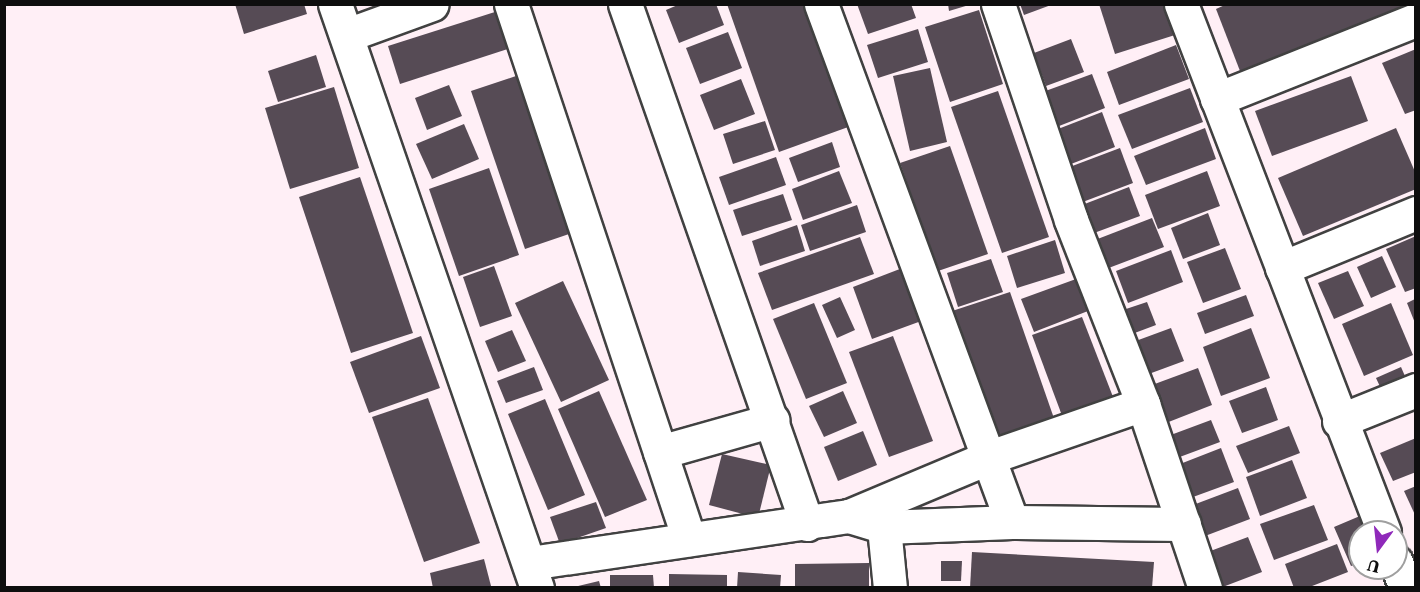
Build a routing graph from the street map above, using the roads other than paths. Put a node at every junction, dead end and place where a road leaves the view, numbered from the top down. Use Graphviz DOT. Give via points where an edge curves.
graph roads {
  1 [pos="335,4"];
  2 [pos="432,4"];
  3 [pos="511,4"];
  4 [pos="625,4"];
  5 [pos="821,4"];
  6 [pos="998,4"];
  7 [pos="1181,4"];
  8 [pos="1416,20"];
  9 [pos="347,35"];
  10 [pos="1217,99"];
  11 [pos="1416,213"];
  12 [pos="1282,268"];
  13 [pos="1416,390"];
  14 [pos="1143,404"];
  15 [pos="772,420"];
  16 [pos="1339,421"];
  17 [pos="660,452"];
  18 [pos="987,458"];
  19 [pos="849,516"];
  20 [pos="1379,520"];
  21 [pos="1012,522"];
  22 [pos="807,524"];
  23 [pos="1184,524"];
  24 [pos="884,527"];
  25 [pos="689,539"];
  26 [pos="534,575"];
  27 [pos="890,588"];
  28 [pos="1205,588"];
  1 -- 9 [label="street"];
  2 -- 9 [label="street"];
  3 -- 17 [label="street"];
  4 -- 15 [label="street"];
  5 -- 18 [label="street"];
  6 -- 14 [label="street" via="1071,220"];
  7 -- 10 [label="street"];
  8 -- 10 [label="street"];
  9 -- 26 [label="street"];
  10 -- 12 [label="street"];
  11 -- 12 [label="street"];
  12 -- 16 [label="street"];
  13 -- 16 [label="street"];
  14 -- 18 [label="street"];
  14 -- 23 [label="street"];
  15 -- 17 [label="street"];
  15 -- 22 [label="street"];
  16 -- 20 [label="street"];
  17 -- 25 [label="street"];
  18 -- 19 [label="street"];
  18 -- 21 [label="street"];
  19 -- 22 [label="street"];
  19 -- 24 [label="street"];
  21 -- 23 [label="street"];
  21 -- 24 [label="street"];
  22 -- 25 [label="street"];
  23 -- 28 [label="street"];
  24 -- 27 [label="street"];
  25 -- 26 [label="street"];
}
